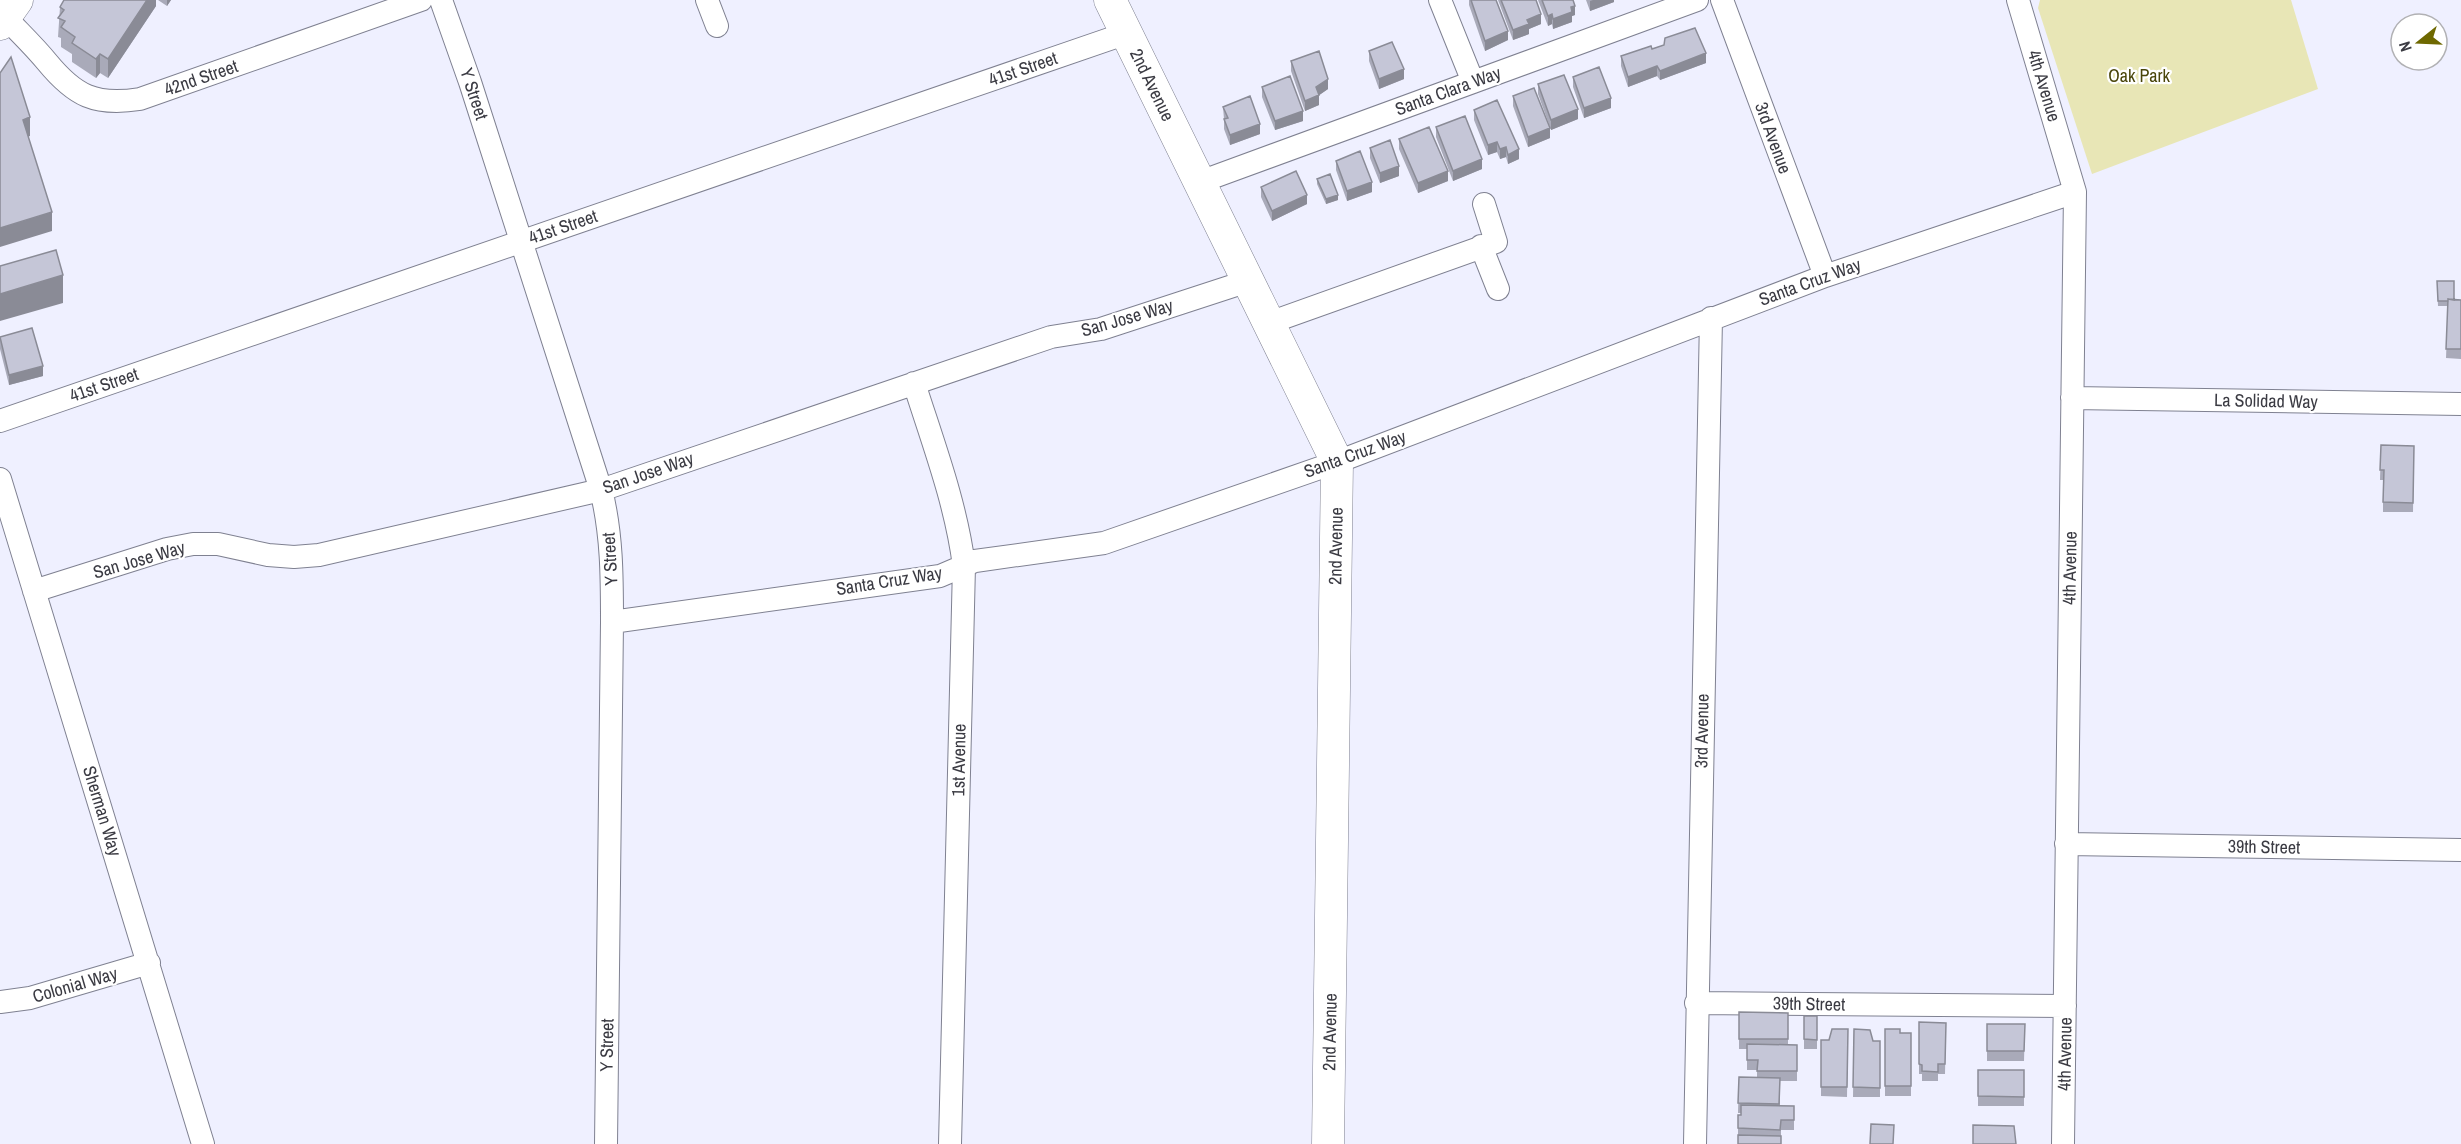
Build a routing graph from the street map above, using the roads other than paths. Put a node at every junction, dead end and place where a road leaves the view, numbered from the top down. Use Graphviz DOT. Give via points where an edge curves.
graph roads {
  1 [pos="421,0"];
  2 [pos="441,0"];
  3 [pos="707,0"];
  4 [pos="1110,0"];
  5 [pos="1440,0"];
  6 [pos="1697,0"];
  7 [pos="1722,0"];
  8 [pos="2018,0"];
  9 [pos="7,14"];
  10 [pos="717,26"];
  11 [pos="1127,33"];
  12 [pos="1473,82"];
  13 [pos="1200,182"];
  14 [pos="2075,192"];
  15 [pos="1484,204"];
  16 [pos="522,241"];
  17 [pos="1481,246"];
  18 [pos="1825,276"];
  19 [pos="1248,281"];
  20 [pos="1498,290"];
  21 [pos="1711,318"];
  22 [pos="1269,323"];
  23 [pos="914,383"];
  24 [pos="2072,398"];
  25 [pos="2461,404"];
  26 [pos="0,421"];
  27 [pos="1337,462"];
  28 [pos="0,479"];
  29 [pos="601,490"];
  30 [pos="964,566"];
  31 [pos="34,591"];
  32 [pos="612,622"];
  33 [pos="2066,844"];
  34 [pos="2461,850"];
  35 [pos="149,963"];
  36 [pos="0,1002"];
  37 [pos="1696,1003"];
  38 [pos="2065,1006"];
  39 [pos="203,1144"];
  40 [pos="606,1144"];
  41 [pos="950,1144"];
  42 [pos="1328,1144"];
  43 [pos="1695,1144"];
  44 [pos="2063,1144"];
  1 -- 9 [label="street, 42nd Street" via="140,99 119,102 97,99 68,85"];
  2 -- 16 [label="street, Y Street"];
  3 -- 10 [label="street"];
  4 -- 11 [label="street, 2nd Avenue"];
  5 -- 12 [label="street"];
  6 -- 12 [label="street, Santa Clara Way"];
  7 -- 18 [label="street, 3rd Avenue"];
  8 -- 14 [label="street, 4th Avenue"];
  11 -- 13 [label="street, 2nd Avenue"];
  11 -- 16 [label="street, 41st Street"];
  12 -- 13 [label="street, Santa Clara Way"];
  13 -- 19 [label="street, 2nd Avenue"];
  14 -- 18 [label="street, Santa Cruz Way"];
  14 -- 24 [label="street, 4th Avenue"];
  15 -- 17 [label="street" via="1496,242"];
  16 -- 26 [label="street, 41st Street"];
  16 -- 29 [label="street, Y Street"];
  17 -- 20 [label="street"];
  17 -- 22 [label="street"];
  18 -- 21 [label="street, Santa Cruz Way"];
  19 -- 22 [label="street, 2nd Avenue"];
  19 -- 23 [label="street, San Jose Way" via="1101,329 1051,337"];
  21 -- 27 [label="street, Santa Cruz Way"];
  21 -- 37 [label="street, 3rd Avenue"];
  22 -- 27 [label="street, 2nd Avenue"];
  23 -- 29 [label="street, San Jose Way"];
  23 -- 30 [label="street, 1st Avenue" via="954,508"];
  24 -- 25 [label="street, La Solidad Way"];
  24 -- 33 [label="street, 4th Avenue"];
  27 -- 30 [label="street, Santa Cruz Way" via="1104,543 975,561"];
  27 -- 42 [label="street, 2nd Avenue"];
  28 -- 31 [label="street, Sherman Way"];
  29 -- 31 [label="street, San Jose Way" via="319,555 267,555 218,544 167,549"];
  29 -- 32 [label="street, Y Street" via="612,554"];
  30 -- 32 [label="street, Santa Cruz Way" via="940,576"];
  30 -- 41 [label="street, 1st Avenue"];
  31 -- 35 [label="street, Sherman Way"];
  32 -- 40 [label="street, Y Street"];
  33 -- 34 [label="street, 39th Street"];
  33 -- 38 [label="street, 4th Avenue"];
  35 -- 36 [label="street, Colonial Way" via="30,998"];
  35 -- 39 [label="street, Sherman Way"];
  37 -- 38 [label="street, 39th Street"];
  37 -- 43 [label="street, 3rd Avenue"];
  38 -- 44 [label="street, 4th Avenue"];
}
